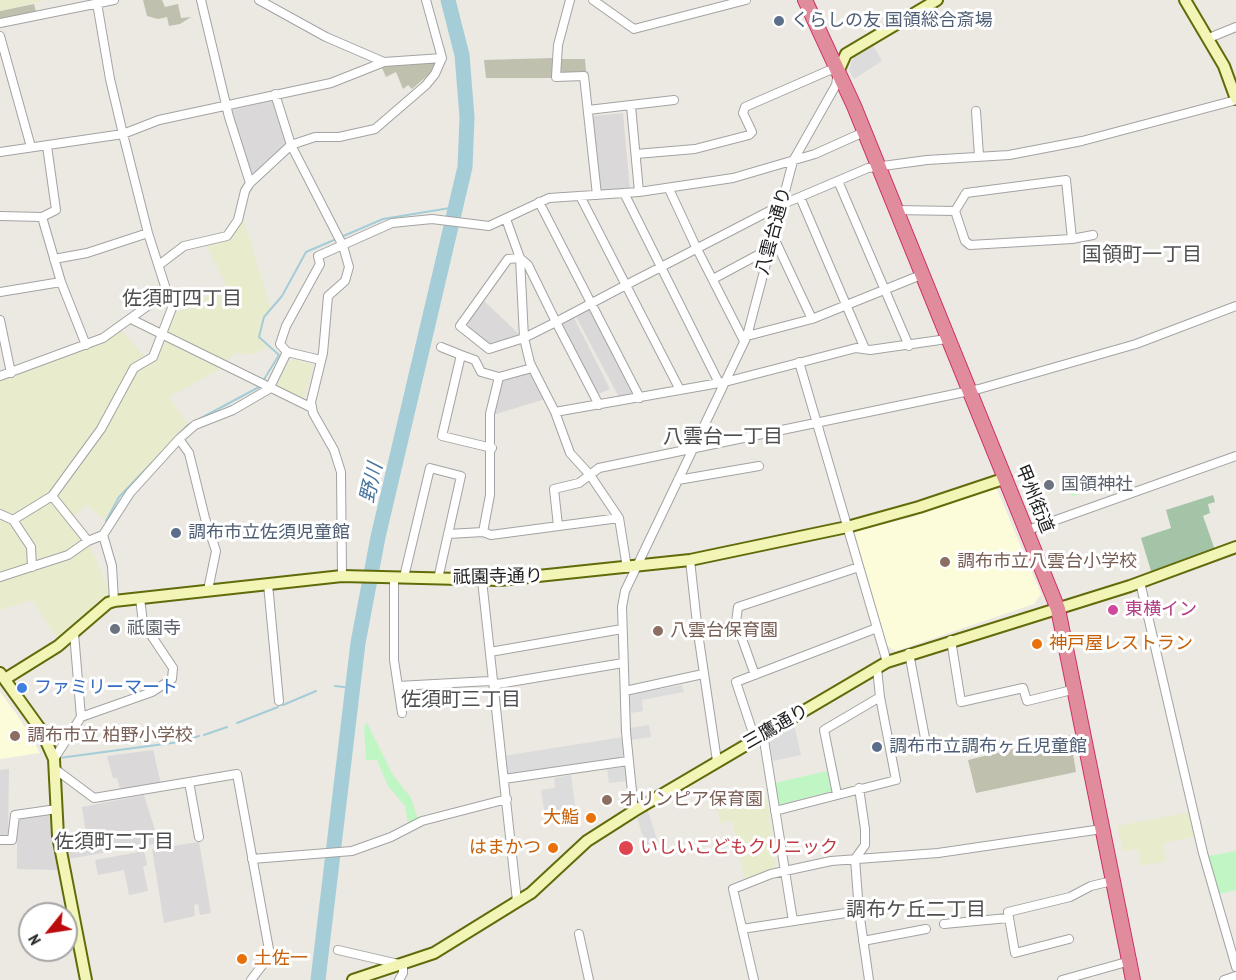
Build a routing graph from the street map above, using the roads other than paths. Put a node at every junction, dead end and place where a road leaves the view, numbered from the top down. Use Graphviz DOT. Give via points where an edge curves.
graph roads {
  1 [pos="61,0"];
  2 [pos="114,0"];
  3 [pos="201,0"];
  4 [pos="260,0"];
  5 [pos="426,0"];
  6 [pos="570,0"];
  7 [pos="593,0"];
  8 [pos="746,0"];
  9 [pos="805,0"];
  10 [pos="937,0"];
  11 [pos="1185,0"];
  12 [pos="97,3"];
  13 [pos="62,10"];
  14 [pos="0,23"];
  15 [pos="1236,27"];
  16 [pos="0,36"];
  17 [pos="1209,38"];
  18 [pos="442,58"];
  19 [pos="384,62"];
  20 [pos="837,78"];
  21 [pos="275,93"];
  22 [pos="1236,99"];
  23 [pos="674,100"];
  24 [pos="226,105"];
  25 [pos="631,106"];
  26 [pos="588,110"];
  27 [pos="976,111"];
  28 [pos="864,132"];
  29 [pos="123,134"];
  30 [pos="291,145"];
  31 [pos="47,146"];
  32 [pos="31,147"];
  33 [pos="0,152"];
  34 [pos="636,154"];
  35 [pos="979,156"];
  36 [pos="793,161"];
  37 [pos="877,165"];
  38 [pos="838,181"];
  39 [pos="250,183"];
  40 [pos="669,189"];
  41 [pos="639,192"];
  42 [pos="624,193"];
  43 [pos="597,195"];
  44 [pos="580,196"];
  45 [pos="800,197"];
  46 [pos="539,202"];
  47 [pos="781,205"];
  48 [pos="895,210"];
  49 [pos="955,211"];
  50 [pos="0,216"];
  51 [pos="42,216"];
  52 [pos="506,219"];
  53 [pos="148,234"];
  54 [pos="1093,235"];
  55 [pos="773,236"];
  56 [pos="1072,238"];
  57 [pos="343,246"];
  58 [pos="696,249"];
  59 [pos="769,249"];
  60 [pos="520,258"];
  61 [pos="54,260"];
  62 [pos="159,264"];
  63 [pos="661,267"];
  64 [pos="921,275"];
  65 [pos="712,279"];
  66 [pos="61,282"];
  67 [pos="626,285"];
  68 [pos="885,290"];
  69 [pos="0,292"];
  70 [pos="167,292"];
  71 [pos="592,303"];
  72 [pos="846,305"];
  73 [pos="1236,306"];
  74 [pos="130,319"];
  75 [pos="812,319"];
  76 [pos="0,320"];
  77 [pos="556,322"];
  78 [pos="163,334"];
  79 [pos="524,338"];
  80 [pos="746,338"];
  81 [pos="947,339"];
  82 [pos="86,345"];
  83 [pos="909,345"];
  84 [pos="441,347"];
  85 [pos="865,350"];
  86 [pos="287,352"];
  87 [pos="461,355"];
  88 [pos="321,360"];
  89 [pos="798,362"];
  90 [pos="532,368"];
  91 [pos="12,373"];
  92 [pos="0,376"];
  93 [pos="499,377"];
  94 [pos="722,382"];
  95 [pos="269,389"];
  96 [pos="680,390"];
  97 [pos="968,391"];
  98 [pos="640,398"];
  99 [pos="599,405"];
  100 [pos="312,408"];
  101 [pos="555,412"];
  102 [pos="815,422"];
  103 [pos="179,440"];
  104 [pos="492,448"];
  105 [pos="693,448"];
  106 [pos="1236,456"];
  107 [pos="759,465"];
  108 [pos="590,475"];
  109 [pos="1006,477"];
  110 [pos="678,480"];
  111 [pos="52,496"];
  112 [pos="0,514"];
  113 [pos="619,518"];
  114 [pos="13,520"];
  115 [pos="558,526"];
  116 [pos="847,527"];
  117 [pos="1028,530"];
  118 [pos="483,532"];
  119 [pos="448,534"];
  120 [pos="103,535"];
  121 [pos="88,541"];
  122 [pos="1236,547"];
  123 [pos="690,560"];
  124 [pos="32,567"];
  125 [pos="859,567"];
  126 [pos="632,568"];
  127 [pos="347,576"];
  128 [pos="0,577"];
  129 [pos="394,577"];
  130 [pos="438,579"];
  131 [pos="482,580"];
  132 [pos="1140,582"];
  133 [pos="268,584"];
  134 [pos="208,590"];
  135 [pos="140,598"];
  136 [pos="114,601"];
  137 [pos="1058,609"];
  138 [pos="736,622"];
  139 [pos="877,628"];
  140 [pos="622,629"];
  141 [pos="74,633"];
  142 [pos="698,633"];
  143 [pos="951,640"];
  144 [pos="490,652"];
  145 [pos="909,653"];
  146 [pos="887,662"];
  147 [pos="623,663"];
  148 [pos="877,668"];
  149 [pos="704,675"];
  150 [pos="755,675"];
  151 [pos="3,676"];
  152 [pos="494,683"];
  153 [pos="398,686"];
  154 [pos="1076,690"];
  155 [pos="625,691"];
  156 [pos="880,697"];
  157 [pos="279,701"];
  158 [pos="402,713"];
  159 [pos="81,717"];
  160 [pos="759,737"];
  161 [pos="926,738"];
  162 [pos="628,761"];
  163 [pos="717,761"];
  164 [pos="54,764"];
  165 [pos="504,779"];
  166 [pos="189,782"];
  167 [pos="859,788"];
  168 [pos="837,794"];
  169 [pos="507,799"];
  170 [pos="57,809"];
  171 [pos="634,811"];
  172 [pos="775,811"];
  173 [pos="1102,829"];
  174 [pos="199,837"];
  175 [pos="0,840"];
  176 [pos="252,859"];
  177 [pos="855,859"];
  178 [pos="783,871"];
  179 [pos="1113,881"];
  180 [pos="518,901"];
  181 [pos="859,911"];
  182 [pos="1008,918"];
  183 [pos="794,921"];
  184 [pos="944,924"];
  185 [pos="742,929"];
  186 [pos="926,929"];
  187 [pos="579,934"];
  188 [pos="1069,939"];
  189 [pos="863,941"];
  190 [pos="338,950"];
  191 [pos="1130,961"];
  192 [pos="403,965"];
  193 [pos="1236,967"];
  194 [pos="1236,976"];
  195 [pos="86,980"];
  196 [pos="251,980"];
  197 [pos="352,980"];
  198 [pos="399,980"];
  199 [pos="589,980"];
  200 [pos="754,980"];
  201 [pos="869,980"];
  202 [pos="1062,980"];
  203 [pos="1133,980"];
  204 [pos="1224,980"];
  1 -- 13 [label="street"];
  2 -- 12 [label="street"];
  3 -- 24 [label="street"];
  4 -- 19 [label="street" via="327,37"];
  5 -- 18 [label="street"];
  6 -- 26 [label="street" via="558,45 556,77 584,76"];
  7 -- 8 [label="street" via="634,28"];
  9 -- 20 [label="highway, 甲州街道"];
  10 -- 20 [label="street" via="846,54"];
  11 -- 17 [label="street"];
  12 -- 13 [label="street"];
  12 -- 29 [label="street"];
  13 -- 14 [label="street"];
  15 -- 17 [label="street"];
  16 -- 32 [label="street"];
  17 -- 22 [label="street"];
  18 -- 19 [label="street"];
  18 -- 30 [label="street" via="426,85 375,129 339,137 315,137"];
  19 -- 21 [label="street" via="332,82"];
  20 -- 28 [label="highway, 甲州街道"];
  20 -- 34 [label="street" via="746,108 743,112 752,132 749,135 695,149"];
  20 -- 36 [label="street, 八雲台通り"];
  21 -- 24 [label="street"];
  21 -- 30 [label="street"];
  22 -- 35 [label="street" via="1082,141 1009,155"];
  23 -- 25 [label="street"];
  24 -- 29 [label="street" via="159,120"];
  24 -- 39 [label="street"];
  25 -- 26 [label="street"];
  25 -- 34 [label="street"];
  26 -- 43 [label="street"];
  27 -- 35 [label="street"];
  28 -- 36 [label="street"];
  28 -- 37 [label="highway, 甲州街道"];
  29 -- 31 [label="street"];
  29 -- 53 [label="street"];
  30 -- 39 [label="street"];
  30 -- 57 [label="street"];
  31 -- 32 [label="street"];
  31 -- 51 [label="street" via="56,210"];
  32 -- 33 [label="street"];
  34 -- 41 [label="street"];
  35 -- 37 [label="street"];
  36 -- 40 [label="street" via="734,178"];
  36 -- 47 [label="street, 八雲台通り"];
  37 -- 38 [label="street"];
  37 -- 48 [label="highway, 甲州街道"];
  38 -- 45 [label="street"];
  38 -- 68 [label="street"];
  39 -- 62 [label="street" via="238,220 227,236 184,246"];
  40 -- 41 [label="street"];
  40 -- 58 [label="street"];
  41 -- 42 [label="street"];
  42 -- 43 [label="street"];
  42 -- 63 [label="street"];
  43 -- 44 [label="street"];
  44 -- 46 [label="street"];
  44 -- 67 [label="street"];
  45 -- 47 [label="street"];
  45 -- 72 [label="street"];
  46 -- 52 [label="street"];
  46 -- 71 [label="street"];
  47 -- 55 [label="street, 八雲台通り"];
  47 -- 58 [label="street"];
  48 -- 49 [label="street"];
  48 -- 64 [label="highway, 甲州街道"];
  49 -- 56 [label="street" via="970,245"];
  49 -- 56 [label="street" via="966,193 1065,180"];
  50 -- 51 [label="street"];
  51 -- 61 [label="street"];
  52 -- 57 [label="street" via="489,226 435,220 392,223"];
  52 -- 60 [label="street"];
  53 -- 61 [label="street"];
  53 -- 62 [label="street"];
  54 -- 56 [label="street"];
  55 -- 59 [label="street, 八雲台通り"];
  55 -- 75 [label="street"];
  57 -- 86 [label="street" via="318,256 320,264 280,344"];
  57 -- 88 [label="street" via="348,276 328,296"];
  58 -- 63 [label="street"];
  58 -- 65 [label="street"];
  59 -- 65 [label="street"];
  59 -- 80 [label="street, 八雲台通り"];
  60 -- 77 [label="street" via="528,266"];
  60 -- 79 [label="street"];
  60 -- 79 [label="street" via="508,259 460,326 489,349"];
  61 -- 66 [label="street"];
  62 -- 70 [label="street"];
  63 -- 67 [label="street"];
  63 -- 94 [label="street"];
  64 -- 68 [label="street"];
  64 -- 81 [label="highway, 甲州街道"];
  65 -- 80 [label="street"];
  66 -- 69 [label="street"];
  66 -- 82 [label="street"];
  67 -- 71 [label="street"];
  67 -- 96 [label="street"];
  68 -- 72 [label="street"];
  68 -- 83 [label="street"];
  70 -- 74 [label="street"];
  70 -- 78 [label="street" via="172,308"];
  71 -- 77 [label="street"];
  71 -- 98 [label="street"];
  72 -- 75 [label="street"];
  72 -- 85 [label="street"];
  73 -- 97 [label="street" via="1136,344"];
  74 -- 78 [label="street"];
  74 -- 82 [label="street"];
  75 -- 80 [label="street"];
  76 -- 91 [label="street"];
  77 -- 79 [label="street"];
  77 -- 99 [label="street"];
  78 -- 95 [label="street"];
  78 -- 111 [label="street" via="153,357 134,368 101,429"];
  79 -- 90 [label="street"];
  80 -- 94 [label="street, 八雲台通り"];
  81 -- 83 [label="street"];
  81 -- 97 [label="highway, 甲州街道"];
  82 -- 91 [label="street"];
  83 -- 85 [label="street"];
  84 -- 87 [label="street"];
  85 -- 89 [label="street" via="856,348"];
  86 -- 88 [label="street"];
  86 -- 95 [label="street"];
  87 -- 93 [label="street" via="475,360 481,372"];
  87 -- 104 [label="street" via="442,436"];
  88 -- 100 [label="street"];
  89 -- 94 [label="street"];
  89 -- 102 [label="street"];
  90 -- 93 [label="street"];
  90 -- 101 [label="street"];
  91 -- 92 [label="street"];
  93 -- 104 [label="street" via="490,414"];
  94 -- 96 [label="street"];
  94 -- 105 [label="street, 八雲台通り"];
  95 -- 100 [label="street"];
  95 -- 103 [label="street" via="195,426"];
  96 -- 98 [label="street"];
  97 -- 102 [label="street"];
  97 -- 109 [label="highway, 甲州街道"];
  98 -- 99 [label="street"];
  99 -- 101 [label="street"];
  100 -- 127 [label="street" via="341,472"];
  101 -- 108 [label="street" via="570,453"];
  102 -- 105 [label="street"];
  102 -- 116 [label="street"];
  103 -- 120 [label="street" via="130,493"];
  103 -- 134 [label="street" via="189,453 216,551"];
  104 -- 118 [label="street" via="490,495"];
  105 -- 108 [label="street" via="599,468"];
  105 -- 110 [label="street, 八雲台通り"];
  106 -- 117 [label="street"];
  107 -- 110 [label="street"];
  108 -- 113 [label="street"];
  108 -- 115 [label="street" via="579,483 554,489"];
  109 -- 116 [label="street, 祇園寺通り"];
  109 -- 117 [label="highway, 甲州街道"];
  110 -- 126 [label="street, 八雲台通り"];
  111 -- 114 [label="street"];
  111 -- 121 [label="street"];
  112 -- 114 [label="street"];
  113 -- 115 [label="street"];
  113 -- 126 [label="street"];
  114 -- 124 [label="street" via="31,548"];
  115 -- 118 [label="street" via="490,535"];
  116 -- 123 [label="street, 祇園寺通り"];
  116 -- 125 [label="street"];
  117 -- 137 [label="highway, 甲州街道"];
  118 -- 119 [label="street"];
  119 -- 129 [label="street" via="460,476 430,468"];
  119 -- 130 [label="street"];
  120 -- 121 [label="street"];
  120 -- 136 [label="street" via="112,566"];
  121 -- 124 [label="street" via="68,555"];
  122 -- 132 [label="street, 三鷹通り"];
  123 -- 126 [label="street, 祇園寺通り"];
  123 -- 142 [label="street"];
  124 -- 128 [label="street"];
  125 -- 138 [label="street" via="738,607"];
  125 -- 139 [label="street"];
  126 -- 131 [label="street, 祇園寺通り"];
  126 -- 140 [label="street, 八雲台通り" via="625,591"];
  127 -- 129 [label="street, 祇園寺通り"];
  127 -- 133 [label="street, 祇園寺通り"];
  129 -- 130 [label="street, 祇園寺通り"];
  129 -- 153 [label="street" via="394,660"];
  130 -- 131 [label="street, 祇園寺通り"];
  131 -- 144 [label="street"];
  132 -- 137 [label="street, 三鷹通り"];
  132 -- 193 [label="street" via="1203,853"];
  133 -- 134 [label="street, 祇園寺通り"];
  133 -- 157 [label="street"];
  134 -- 135 [label="street, 祇園寺通り"];
  135 -- 136 [label="street, 祇園寺通り"];
  135 -- 159 [label="street" via="143,623 172,668 172,679 152,692"];
  136 -- 141 [label="street"];
  137 -- 143 [label="street, 三鷹通り"];
  137 -- 154 [label="highway, 甲州街道"];
  138 -- 142 [label="street"];
  138 -- 150 [label="street"];
  139 -- 146 [label="street"];
  139 -- 150 [label="street"];
  140 -- 144 [label="street"];
  140 -- 147 [label="street, 八雲台通り"];
  141 -- 151 [label="street"];
  141 -- 159 [label="street"];
  142 -- 149 [label="street"];
  143 -- 145 [label="street, 三鷹通り"];
  143 -- 154 [label="street" via="961,702 1023,688 1027,701"];
  144 -- 152 [label="street"];
  145 -- 146 [label="street, 三鷹通り"];
  145 -- 161 [label="street"];
  146 -- 148 [label="street, 三鷹通り"];
  147 -- 152 [label="street"];
  147 -- 155 [label="street, 八雲台通り"];
  148 -- 156 [label="street"];
  148 -- 160 [label="street, 三鷹通り"];
  149 -- 155 [label="street"];
  149 -- 163 [label="street"];
  150 -- 160 [label="street" via="736,682"];
  151 -- 164 [label="street" via="41,730"];
  152 -- 153 [label="street"];
  152 -- 165 [label="street"];
  153 -- 158 [label="street"];
  154 -- 173 [label="highway, 甲州街道"];
  155 -- 162 [label="street, 八雲台通り"];
  156 -- 167 [label="street" via="896,780"];
  156 -- 168 [label="street" via="824,730"];
  159 -- 164 [label="street"];
  160 -- 163 [label="street, 三鷹通り"];
  160 -- 172 [label="street"];
  162 -- 165 [label="street"];
  162 -- 171 [label="street, 八雲台通り"];
  163 -- 171 [label="street, 三鷹通り"];
  164 -- 166 [label="street" via="94,798"];
  164 -- 170 [label="street"];
  165 -- 169 [label="street"];
  166 -- 174 [label="street"];
  166 -- 176 [label="street" via="237,774"];
  167 -- 168 [label="street"];
  167 -- 177 [label="street" via="865,845"];
  168 -- 172 [label="street"];
  169 -- 176 [label="street" via="423,821 350,851"];
  169 -- 180 [label="street"];
  170 -- 175 [label="street" via="15,815 12,840"];
  170 -- 195 [label="street" via="64,871"];
  171 -- 180 [label="street, 三鷹通り" via="587,841"];
  172 -- 178 [label="street"];
  173 -- 177 [label="street" via="938,854"];
  173 -- 179 [label="highway, 甲州街道"];
  176 -- 196 [label="street" via="270,955"];
  177 -- 178 [label="street"];
  177 -- 181 [label="street"];
  178 -- 183 [label="street"];
  178 -- 185 [label="street" via="733,889"];
  179 -- 182 [label="street" via="1070,897 1008,912"];
  179 -- 191 [label="highway, 甲州街道"];
  180 -- 192 [label="street, 三鷹通り" via="434,953"];
  181 -- 183 [label="street"];
  181 -- 189 [label="street"];
  182 -- 184 [label="street"];
  182 -- 188 [label="street" via="1015,953"];
  183 -- 185 [label="street"];
  185 -- 200 [label="street"];
  186 -- 189 [label="street"];
  187 -- 199 [label="street"];
  189 -- 201 [label="street"];
  190 -- 192 [label="street"];
  191 -- 202 [label="street"];
  191 -- 203 [label="highway, 甲州街道"];
  192 -- 197 [label="street, 三鷹通り"];
  192 -- 198 [label="street" via="404,973"];
  194 -- 204 [label="street"];
}
